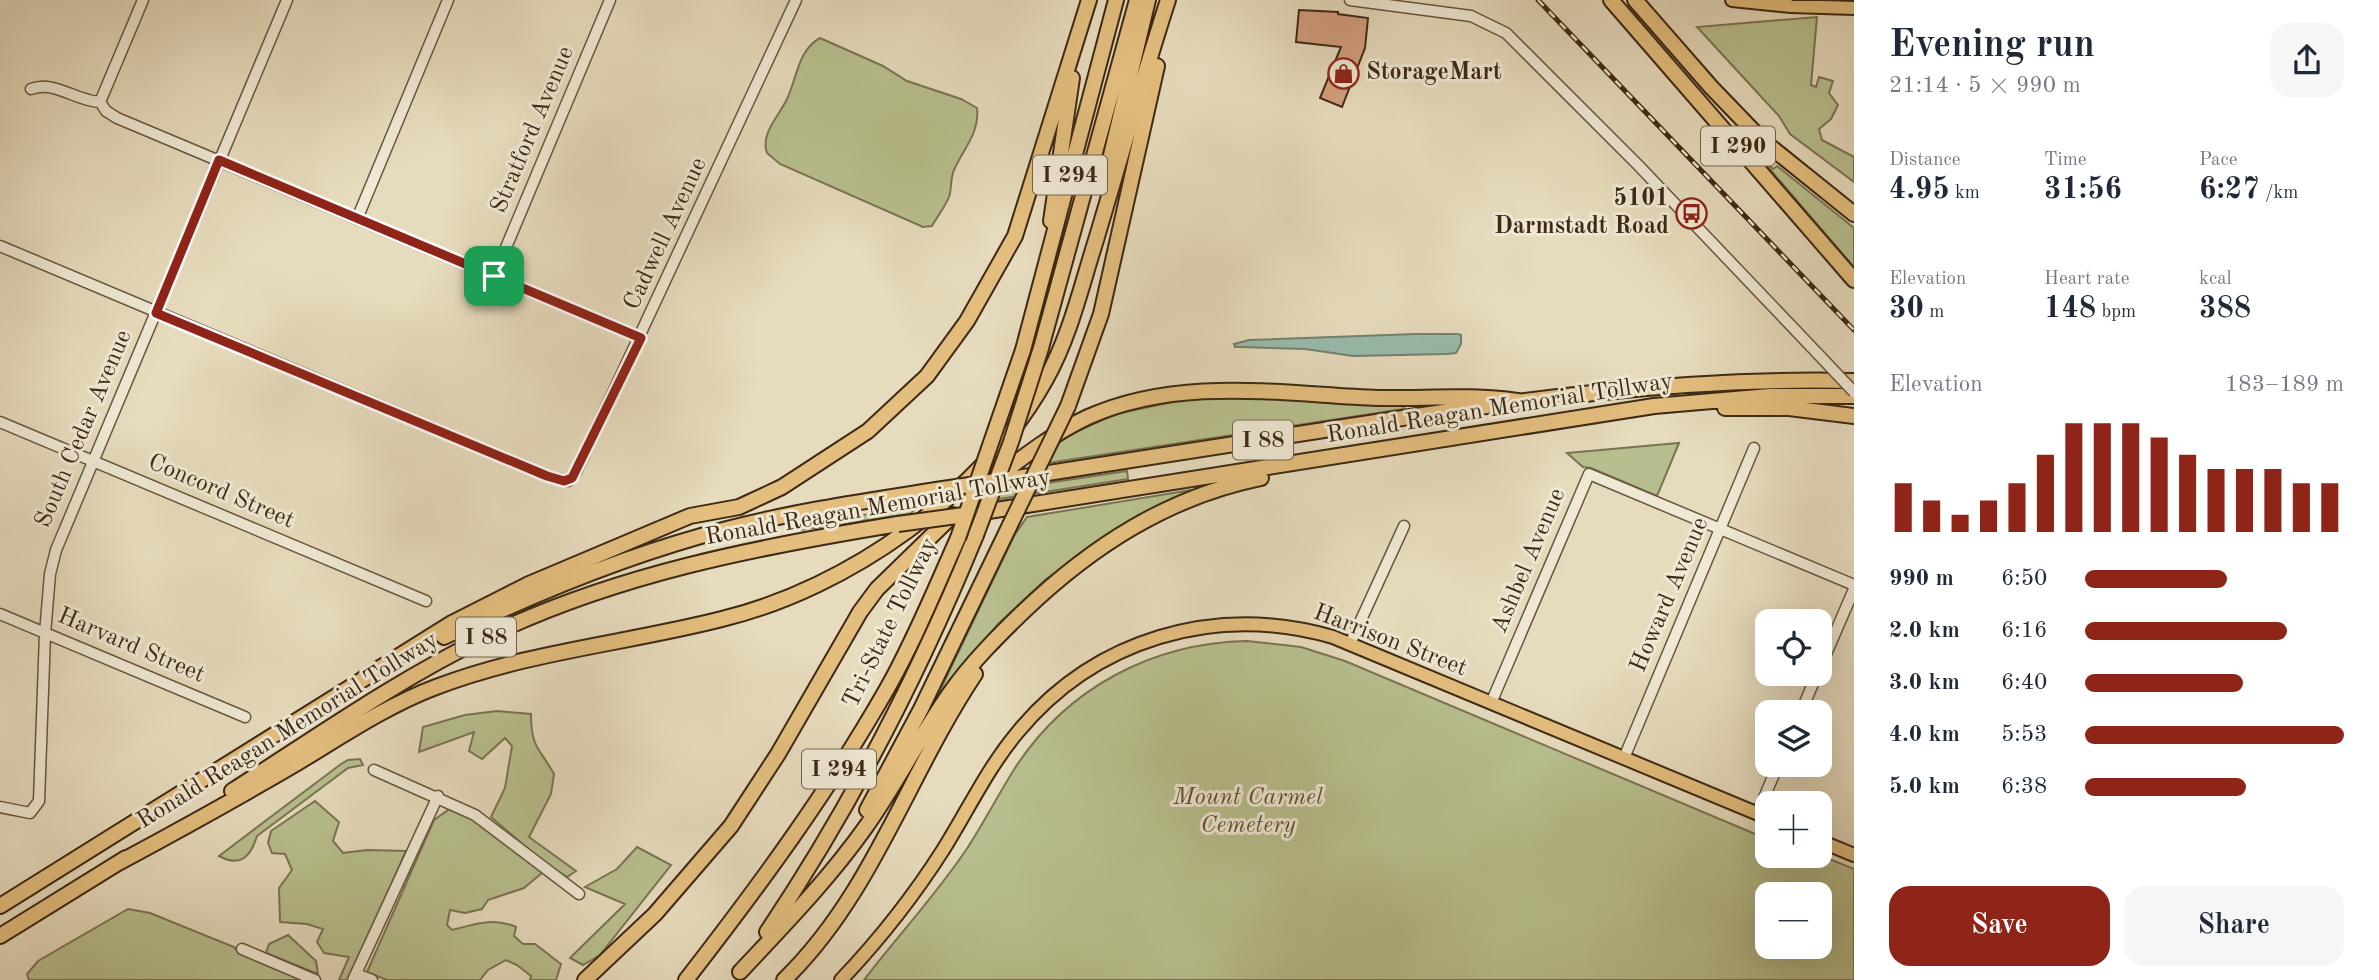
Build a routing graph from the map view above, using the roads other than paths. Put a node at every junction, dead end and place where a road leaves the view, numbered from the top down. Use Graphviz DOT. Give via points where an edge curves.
graph roads {
  1 [pos="143,0"];
  2 [pos="287,0"];
  3 [pos="448,0"];
  4 [pos="610,0"];
  5 [pos="796,0"];
  6 [pos="1088,0"];
  7 [pos="1116,0"];
  8 [pos="1137,0"];
  9 [pos="1148,0"];
  10 [pos="1170,0"];
  11 [pos="1350,0"];
  12 [pos="1611,0"];
  13 [pos="1635,0"];
  14 [pos="1732,0"];
  15 [pos="1815,0"];
  16 [pos="1836,6"];
  17 [pos="1854,8"];
  18 [pos="1078,35"];
  19 [pos="31,89"];
  20 [pos="100,102"];
  21 [pos="219,160"];
  22 [pos="1854,214"];
  23 [pos="357,219"];
  24 [pos="0,246"];
  25 [pos="1046,268"];
  26 [pos="1086,273"];
  27 [pos="494,276"];
  28 [pos="1854,280"];
  29 [pos="156,313"];
  30 [pos="641,338"];
  31 [pos="1854,381"];
  32 [pos="1854,394"];
  33 [pos="1517,401"];
  34 [pos="1654,406"];
  35 [pos="1854,416"];
  36 [pos="0,422"];
  37 [pos="1755,448"];
  38 [pos="1357,454"];
  39 [pos="93,461"];
  40 [pos="1404,526"];
  41 [pos="1721,529"];
  42 [pos="1854,587"];
  43 [pos="426,601"];
  44 [pos="0,614"];
  45 [pos="1020,615"];
  46 [pos="45,634"];
  47 [pos="1832,639"];
  48 [pos="1350,644"];
  49 [pos="364,678"];
  50 [pos="1491,703"];
  51 [pos="245,717"];
  52 [pos="1624,758"];
  53 [pos="374,770"];
  54 [pos="438,796"];
  55 [pos="0,807"];
  56 [pos="1755,813"];
  57 [pos="1832,846"];
  58 [pos="1854,855"];
  59 [pos="120,862"];
  60 [pos="821,882"];
  61 [pos="579,894"];
  62 [pos="0,906"];
  63 [pos="0,936"];
  64 [pos="242,949"];
  65 [pos="736,976"];
  66 [pos="354,977"];
  67 [pos="315,980"];
  68 [pos="372,980"];
  69 [pos="585,980"];
  70 [pos="686,980"];
  71 [pos="784,980"];
  72 [pos="841,980"];
  1 -- 20 [label="street"];
  2 -- 21 [label="street, South Cedar Avenue"];
  3 -- 23 [label="street"];
  4 -- 27 [label="street, Stratford Avenue"];
  5 -- 30 [label="street, Cadwell Avenue"];
  6 -- 18 [label="highway"];
  7 -- 25 [label="highway, Tri-State Tollway / I 294"];
  8 -- 65 [label="highway, Tri-State Tollway / I 294, bridge" via="1041,348 942,618 877,751 793,893"];
  9 -- 26 [label="highway"];
  10 -- 26 [label="highway"];
  10 -- 60 [label="highway, bridge" via="1089,354 1068,406 881,786"];
  11 -- 32 [label="street, bridge" via="1463,14 1506,33"];
  12 -- 28 [label="highway, I 290"];
  13 -- 22 [label="highway, I 290" via="1762,139"];
  14 -- 16 [label="main road"];
  15 -- 16 [label="main road"];
  16 -- 17 [label="main road"];
  18 -- 25 [label="highway"];
  18 -- 49 [label="highway" via="1015,236 967,321 927,376 867,431 782,486 739,507 690,516 529,584 452,623"];
  19 -- 20 [label="street" via="52,87"];
  20 -- 21 [label="street" via="117,118"];
  21 -- 23 [label="street"];
  21 -- 29 [label="street, South Cedar Avenue"];
  23 -- 27 [label="street"];
  24 -- 29 [label="street"];
  25 -- 70 [label="highway, Tri-State Tollway / I 294, bridge" via="1023,350 958,538 889,685 831,782"];
  26 -- 59 [label="highway" via="1056,359 1024,412 993,452 949,495 868,557 756,610 502,666 432,688"];
  27 -- 30 [label="street"];
  29 -- 30 [label="street, Cadwell Avenue" via="568,481"];
  29 -- 39 [label="street, South Cedar Avenue"];
  31 -- 33 [label="highway, Ronald Reagan Memorial Tollway / I 88" via="1676,384"];
  32 -- 34 [label="highway, Ronald Reagan Memorial Tollway / I 88"];
  33 -- 49 [label="highway, Ronald Reagan Memorial Tollway / I 88, bridge" via="766,520 645,553 530,597"];
  33 -- 69 [label="highway" via="1211,391 1146,398 1070,426 1022,458 936,528 877,589 731,826 655,914"];
  34 -- 35 [label="highway" via="1789,408"];
  34 -- 38 [label="highway, Ronald Reagan Memorial Tollway / I 88"];
  36 -- 39 [label="street, Concord Street"];
  37 -- 41 [label="street, Howard Avenue"];
  38 -- 45 [label="highway" via="1217,490 1152,516 1085,557"];
  38 -- 59 [label="highway, Ronald Reagan Memorial Tollway / I 88, bridge" via="898,524 724,555 626,582 530,618 451,655"];
  39 -- 43 [label="street, Concord Street"];
  39 -- 46 [label="street, South Cedar Avenue" via="56,550"];
  40 -- 48 [label="street"];
  41 -- 42 [label="street"];
  41 -- 50 [label="street, Ashbel Avenue" via="1589,474"];
  41 -- 52 [label="street, Howard Avenue"];
  42 -- 47 [label="street"];
  44 -- 46 [label="street, Harvard Street"];
  45 -- 60 [label="highway" via="950,693 865,829"];
  45 -- 71 [label="highway" via="947,718 856,890 821,940"];
  46 -- 51 [label="street, Harvard Street"];
  46 -- 55 [label="street, South Cedar Avenue" via="40,794 30,813"];
  48 -- 50 [label="main road, Harrison Street"];
  48 -- 72 [label="main road, Harrison Street" via="1286,626 1214,625 1165,634 1079,674 1015,736 903,909"];
  49 -- 62 [label="highway, Ronald Reagan Memorial Tollway / I 88"];
  50 -- 52 [label="main road, Harrison Street"];
  52 -- 56 [label="main road, Harrison Street"];
  53 -- 54 [label="street"];
  54 -- 61 [label="street" via="475,815"];
  54 -- 66 [label="street"];
  57 -- 58 [label="main road"];
  59 -- 63 [label="highway, Ronald Reagan Memorial Tollway / I 88"];
  60 -- 65 [label="highway"];
  64 -- 67 [label="street"];
  66 -- 68 [label="street"];
}
